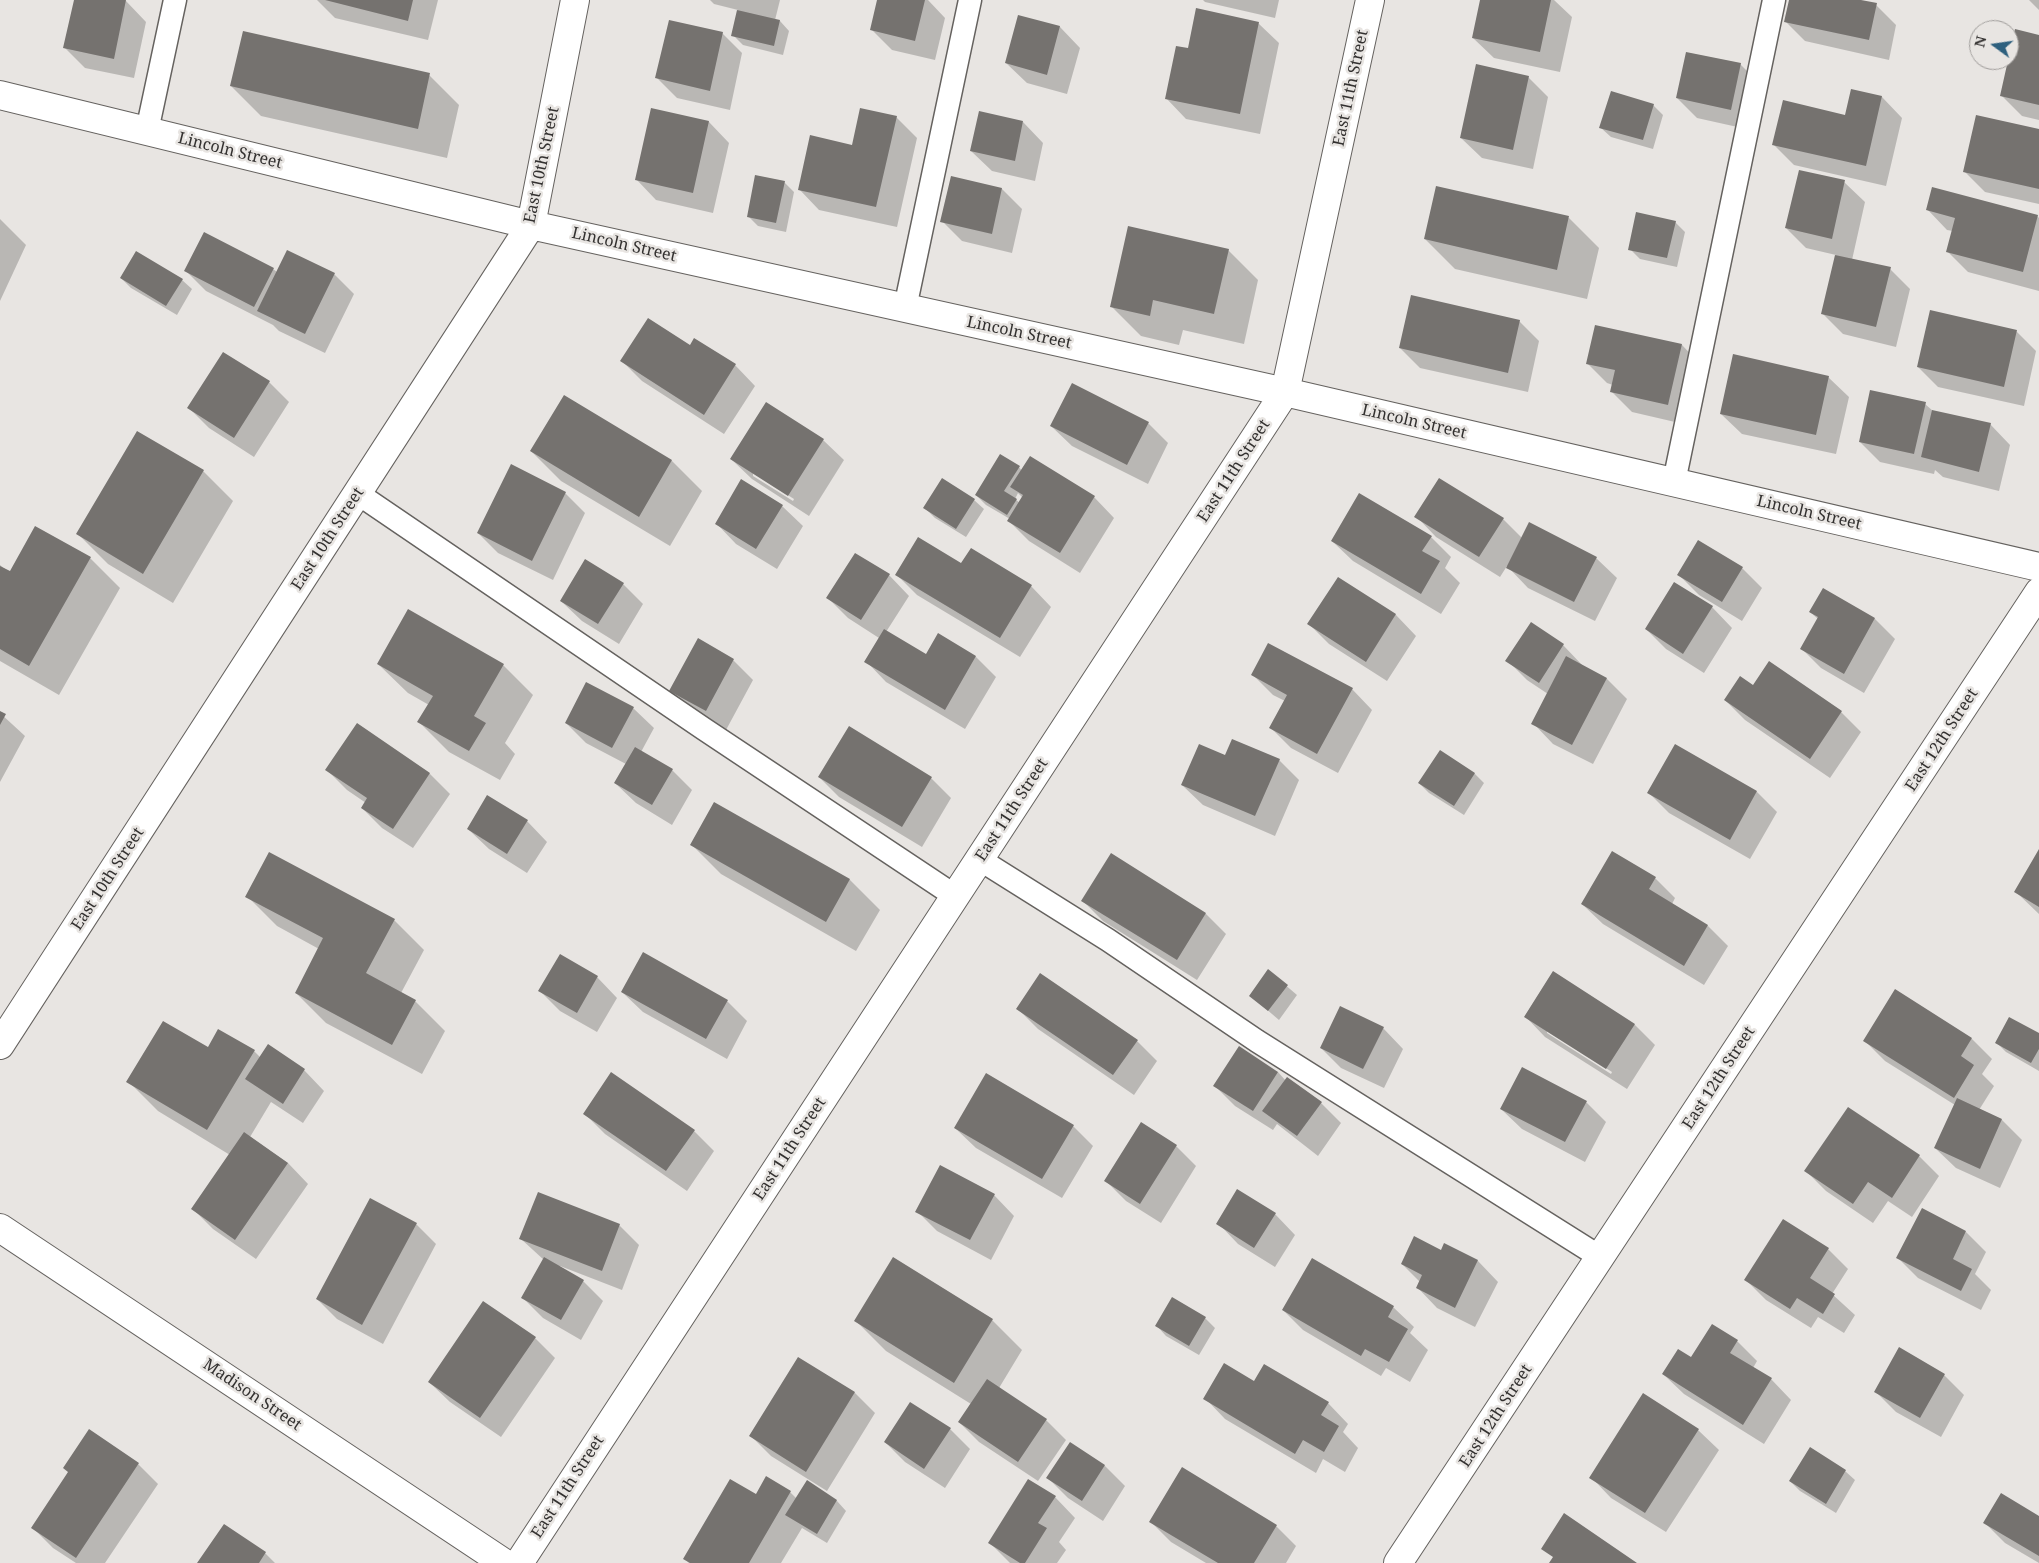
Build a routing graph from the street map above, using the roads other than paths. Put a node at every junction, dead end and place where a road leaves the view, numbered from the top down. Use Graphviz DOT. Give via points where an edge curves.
graph roads {
  1 [pos="175,0"];
  2 [pos="576,0"];
  3 [pos="970,0"];
  4 [pos="1370,0"];
  5 [pos="1774,0"];
  6 [pos="0,95"];
  7 [pos="147,131"];
  8 [pos="531,225"];
  9 [pos="904,308"];
  10 [pos="1285,392"];
  11 [pos="1674,482"];
  12 [pos="357,493"];
  13 [pos="2039,567"];
  14 [pos="2039,592"];
  15 [pos="980,859"];
  16 [pos="955,896"];
  17 [pos="0,1045"];
  18 [pos="0,1228"];
  19 [pos="1600,1257"];
  20 [pos="504,1563"];
  21 [pos="519,1563"];
  22 [pos="1398,1563"];
  1 -- 7 [label="lane"];
  2 -- 8 [label="street, East 10th Street"];
  3 -- 9 [label="lane"];
  4 -- 10 [label="street, East 11th Street"];
  5 -- 11 [label="lane"];
  6 -- 7 [label="street, Lincoln Street"];
  7 -- 8 [label="street, Lincoln Street"];
  8 -- 9 [label="street, Lincoln Street"];
  8 -- 12 [label="street, East 10th Street"];
  9 -- 10 [label="street, Lincoln Street"];
  10 -- 11 [label="street, Lincoln Street"];
  10 -- 15 [label="street, East 11th Street"];
  11 -- 13 [label="street, Lincoln Street"];
  12 -- 16 [label="lane"];
  12 -- 17 [label="street, East 10th Street"];
  14 -- 19 [label="street, East 12th Street"];
  15 -- 16 [label="street, East 11th Street"];
  15 -- 19 [label="lane" via="1108,940 1257,1041"];
  16 -- 21 [label="street, East 11th Street"];
  18 -- 20 [label="street, Madison Street"];
  19 -- 22 [label="street, East 12th Street"];
}
